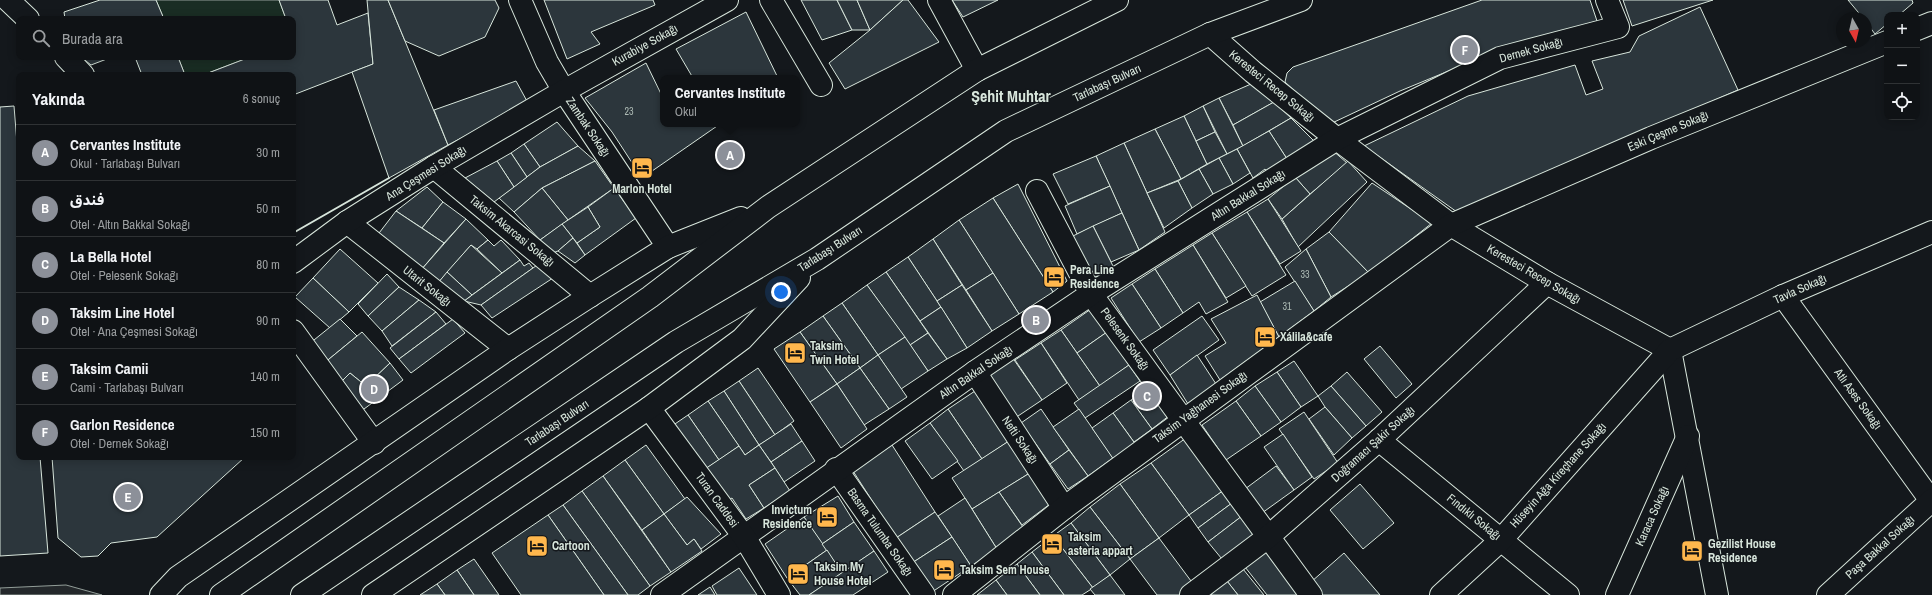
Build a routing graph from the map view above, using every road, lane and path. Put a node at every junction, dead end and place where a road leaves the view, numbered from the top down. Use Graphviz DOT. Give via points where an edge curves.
graph roads {
  1 [pos="8,0"];
  2 [pos="520,0"];
  3 [pos="727,0"];
  4 [pos="771,0"];
  5 [pos="939,0"];
  6 [pos="1117,0"];
  7 [pos="1301,0"];
  8 [pos="1607,0"];
  9 [pos="25,16"];
  10 [pos="1932,23"];
  11 [pos="1920,28"];
  12 [pos="1210,34"];
  13 [pos="1884,43"];
  14 [pos="69,60"];
  15 [pos="978,70"];
  16 [pos="80,72"];
  17 [pos="821,85"];
  18 [pos="564,91"];
  19 [pos="1337,139"];
  20 [pos="434,167"];
  21 [pos="1037,191"];
  22 [pos="768,207"];
  23 [pos="347,222"];
  24 [pos="1451,225"];
  25 [pos="1932,232"];
  26 [pos="668,248"];
  27 [pos="817,259"];
  28 [pos="296,260"];
  29 [pos="1547,283"];
  30 [pos="1091,294"];
  31 [pos="590,296"];
  32 [pos="1783,296"];
  33 [pos="296,335"];
  34 [pos="508,349"];
  35 [pos="1670,350"];
  36 [pos="975,372"];
  37 [pos="649,408"];
  38 [pos="1183,420"];
  39 [pos="1688,436"];
  40 [pos="1379,440"];
  41 [pos="374,443"];
  42 [pos="836,469"];
  43 [pos="1932,501"];
  44 [pos="1064,508"];
  45 [pos="1268,537"];
  46 [pos="745,538"];
  47 [pos="1501,540"];
  48 [pos="160,595"];
  49 [pos="221,595"];
  50 [pos="302,595"];
  51 [pos="373,595"];
  52 [pos="662,595"];
  53 [pos="779,595"];
  54 [pos="924,595"];
  55 [pos="954,595"];
  56 [pos="1191,595"];
  57 [pos="1311,595"];
  58 [pos="1441,595"];
  59 [pos="1568,595"];
  60 [pos="1617,595"];
  61 [pos="1717,595"];
  62 [pos="1828,595"];
  1 -- 9 [label="street"];
  2 -- 18 [label="street, Zambak Sokağı" via="547,62"];
  3 -- 18 [label="street, Kurabiye Sokağı"];
  4 -- 17 [label="street"];
  5 -- 15 [label="street"];
  6 -- 15 [label="street"];
  7 -- 12 [label="street, Tarlabaşı Bulvarı"];
  8 -- 19 [label="street, Dernek Sokağı" via="1618,27 1500,58"];
  10 -- 11 [label="street"];
  12 -- 19 [label="street, Keresteci Recep Sokağı"];
  12 -- 27 [label="street, Tarlabaşı Bulvarı" via="1006,131"];
  13 -- 24 [label="street, Eski Çeşme Sokağı" via="1651,138"];
  14 -- 16 [label="street"];
  15 -- 22 [label="street"];
  18 -- 20 [label="street, Ana Çeşmesi Sokağı"];
  18 -- 26 [label="street, Zambak Sokağı"];
  19 -- 24 [label="street, Keresteci Recep Sokağı"];
  19 -- 30 [label="street, Altın Bakkal Sokağı"];
  20 -- 23 [label="street, Ana Çeşmesi Sokağı"];
  20 -- 31 [label="street, Taksim Akarcasi Sokağı"];
  21 -- 30 [label="street, Pelesenk Sokağı"];
  22 -- 26 [label="street"];
  22 -- 49 [label="street" via="650,297"];
  23 -- 28 [label="street, Ana Çeşmesi Sokağı"];
  23 -- 34 [label="street, Utarit Sokağı"];
  24 -- 29 [label="street, Keresteci Recep Sokağı"];
  24 -- 38 [label="street, Taksim Yağhanesi Sokağı"];
  25 -- 32 [label="street, Tavla Sokağı"];
  26 -- 31 [label="street"];
  27 -- 37 [label="street" via="742,339"];
  27 -- 50 [label="street, Tarlabaşı Bulvarı" via="676,342"];
  29 -- 35 [label="street, Keresteci Recep Sokağı"];
  29 -- 40 [label="street, Doğramacı Şakir Sokağı"];
  30 -- 36 [label="street, Altın Bakkal Sokağı"];
  30 -- 38 [label="street, Pelesenk Sokağı"];
  31 -- 34 [label="street"];
  32 -- 35 [label="street, Tavla Sokağı"];
  32 -- 43 [label="street, Atlı Ases Sokağı"];
  33 -- 41 [label="street"];
  34 -- 41 [label="street"];
  35 -- 39 [label="street"];
  35 -- 47 [label="street, Hüseyin Ağa Kireçhane Sokağı"];
  36 -- 42 [label="street, Altın Bakkal Sokağı"];
  36 -- 44 [label="street, Nefti Sokağı"];
  37 -- 46 [label="street, Turan Caddesi"];
  37 -- 51 [label="street"];
  38 -- 44 [label="street, Taksim Yağhanesi Sokağı"];
  38 -- 45 [label="street, Pelesenk Sokağı"];
  39 -- 60 [label="street, Karaca Sokağı"];
  39 -- 61 [label="street"];
  40 -- 45 [label="street, Doğramacı Şakir Sokağı"];
  40 -- 47 [label="street, Fındıklı Sokağı"];
  41 -- 48 [label="street" via="178,577"];
  42 -- 46 [label="street, Altın Bakkal Sokağı"];
  42 -- 54 [label="street, Basma Tulumba Sokağı"];
  43 -- 62 [label="street, Paşa Bakkal Sokağı"];
  44 -- 55 [label="street, Taksim Yağhanesi Sokağı"];
  45 -- 56 [label="street, Doğramacı Şakir Sokağı"];
  45 -- 57 [label="street, Pelesenk Sokağı"];
  46 -- 52 [label="street, Altın Bakkal Sokağı"];
  46 -- 53 [label="street, Turan Caddesi"];
  47 -- 58 [label="street, Hüseyin Ağa Kireçhane Sokağı"];
  47 -- 59 [label="street, Fındıklı Sokağı"];
}
